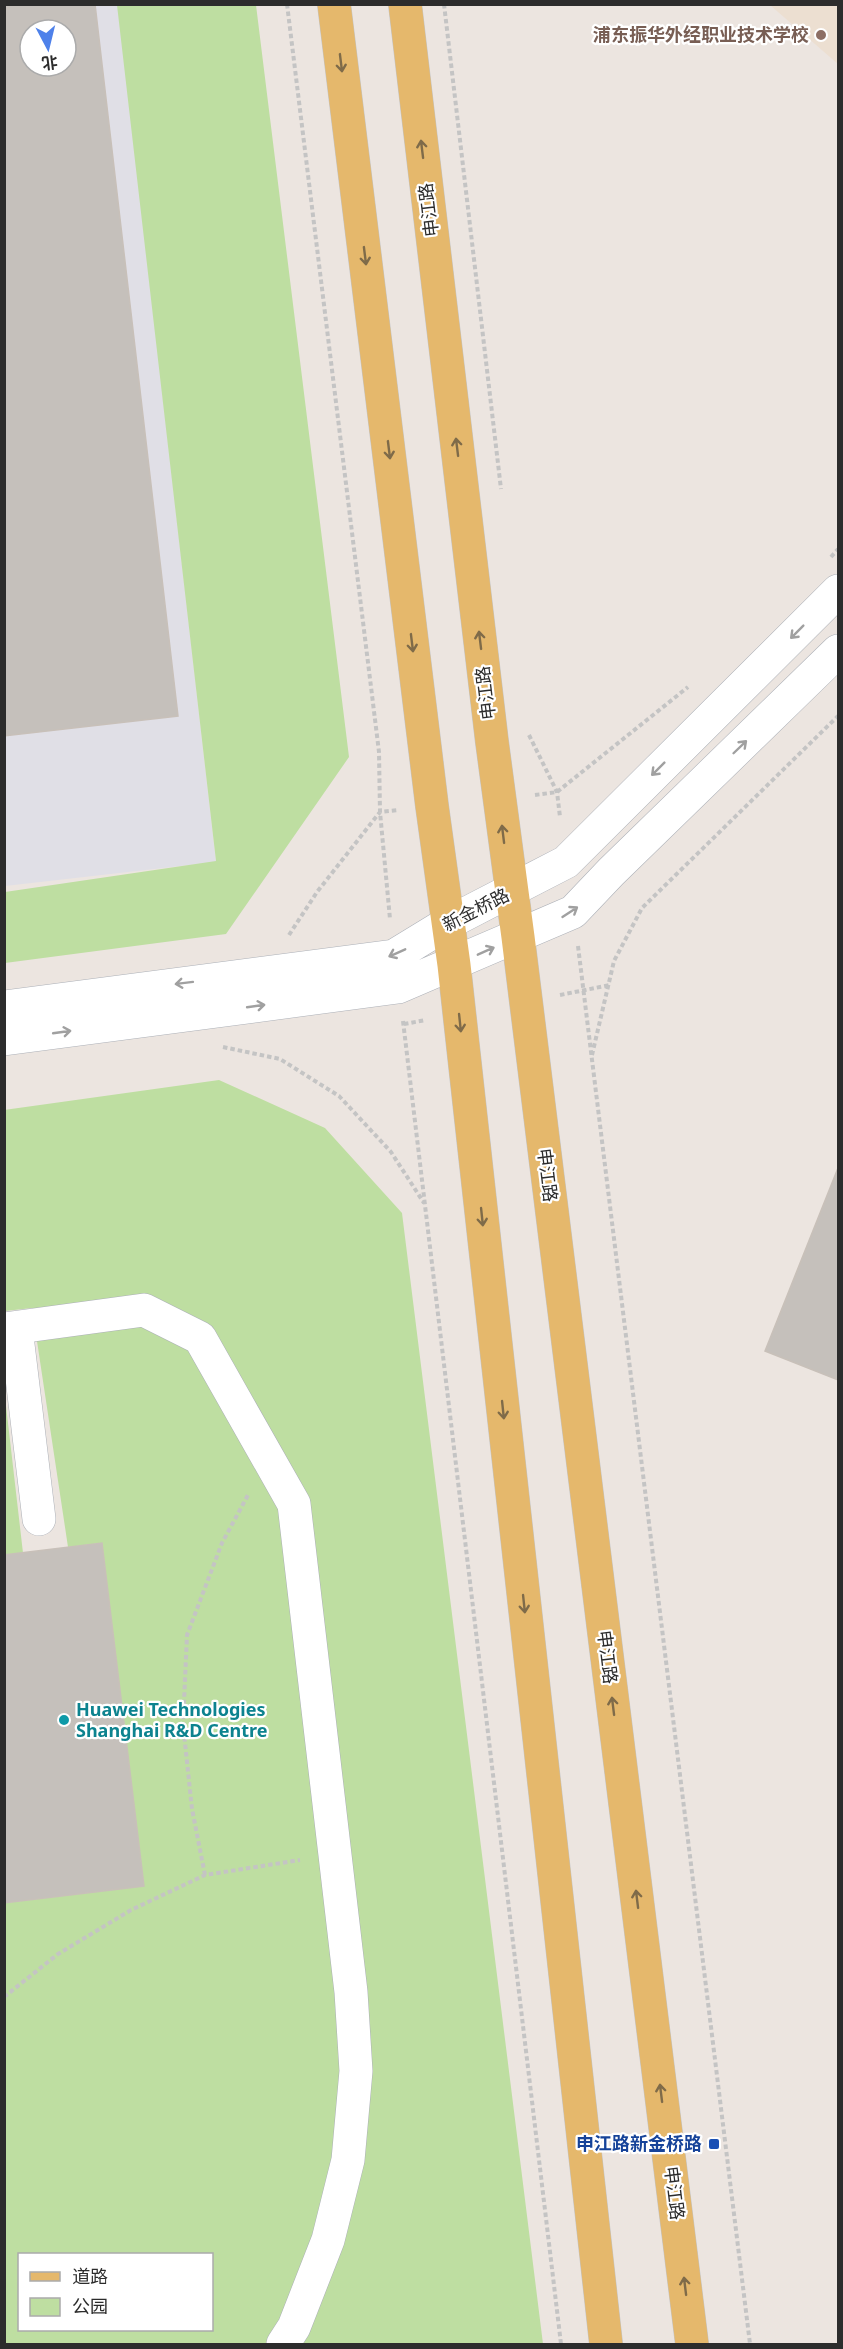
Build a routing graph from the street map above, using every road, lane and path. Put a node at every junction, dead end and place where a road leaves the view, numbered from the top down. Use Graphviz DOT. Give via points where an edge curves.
graph roads {
  1 [pos="287,4"];
  2 [pos="334,4"];
  3 [pos="405,4"];
  4 [pos="444,4"];
  5 [pos="501,489"];
  6 [pos="838,591"];
  7 [pos="838,651"];
  8 [pos="838,716"];
  9 [pos="528,726"];
  10 [pos="594,764"];
  11 [pos="511,892"];
  12 [pos="448,923"];
  13 [pos="518,937"];
  14 [pos="286,939"];
  15 [pos="454,964"];
  16 [pos="609,985"];
  17 [pos="4,1007"];
  18 [pos="403,1025"];
  19 [pos="4,1039"];
  20 [pos="219,1047"];
  21 [pos="592,1057"];
  22 [pos="424,1204"];
  23 [pos="10,1329"];
  24 [pos="268,1458"];
  25 [pos="39,1519"];
  26 [pos="335,1855"];
  27 [pos="205,1875"];
  28 [pos="4,1997"];
  29 [pos="283,2344"];
  30 [pos="561,2344"];
  31 [pos="606,2344"];
  32 [pos="692,2344"];
  33 [pos="750,2344"];
  1 -- 14 [label="path" via="380,752 380,812 317,892"];
  2 -- 12 [label="main road, one-way"];
  11 -- 3 [label="main road, 申江路, one-way"];
  4 -- 5 [label="path"];
  6 -- 11 [label="street, 新金桥路, one-way" via="566,862"];
  13 -- 7 [label="street, one-way" via="573,912"];
  8 -- 16 [label="path" via="642,908 614,961"];
  9 -- 10 [label="path" via="557,792"];
  11 -- 12 [label="street, 新金桥路"];
  11 -- 13 [label="main road, 申江路"];
  12 -- 15 [label="main road"];
  12 -- 17 [label="street, 新金桥路, one-way" via="394,956"];
  15 -- 13 [label="street, one-way"];
  32 -- 13 [label="main road, 申江路, one-way"];
  19 -- 15 [label="street, one-way" via="398,987"];
  15 -- 31 [label="main road, one-way"];
  16 -- 21 [label="path"];
  16 -- 21 [label="path" via="584,990"];
  18 -- 22 [label="path"];
  20 -- 22 [label="path" via="280,1059 339,1096 391,1152"];
  21 -- 33 [label="path"];
  22 -- 30 [label="path"];
  23 -- 24 [label="street" via="144,1310 191,1333 200,1338"];
  23 -- 25 [label="street"];
  24 -- 26 [label="street" via="294,1503"];
  24 -- 27 [label="path" via="222,1543 187,1635 183,1724 192,1809"];
  26 -- 27 [label="path"];
  26 -- 29 [label="street" via="356,2070 348,2160 328,2240 294,2327"];
  27 -- 28 [label="path" via="122,1915 58,1954"];
}
